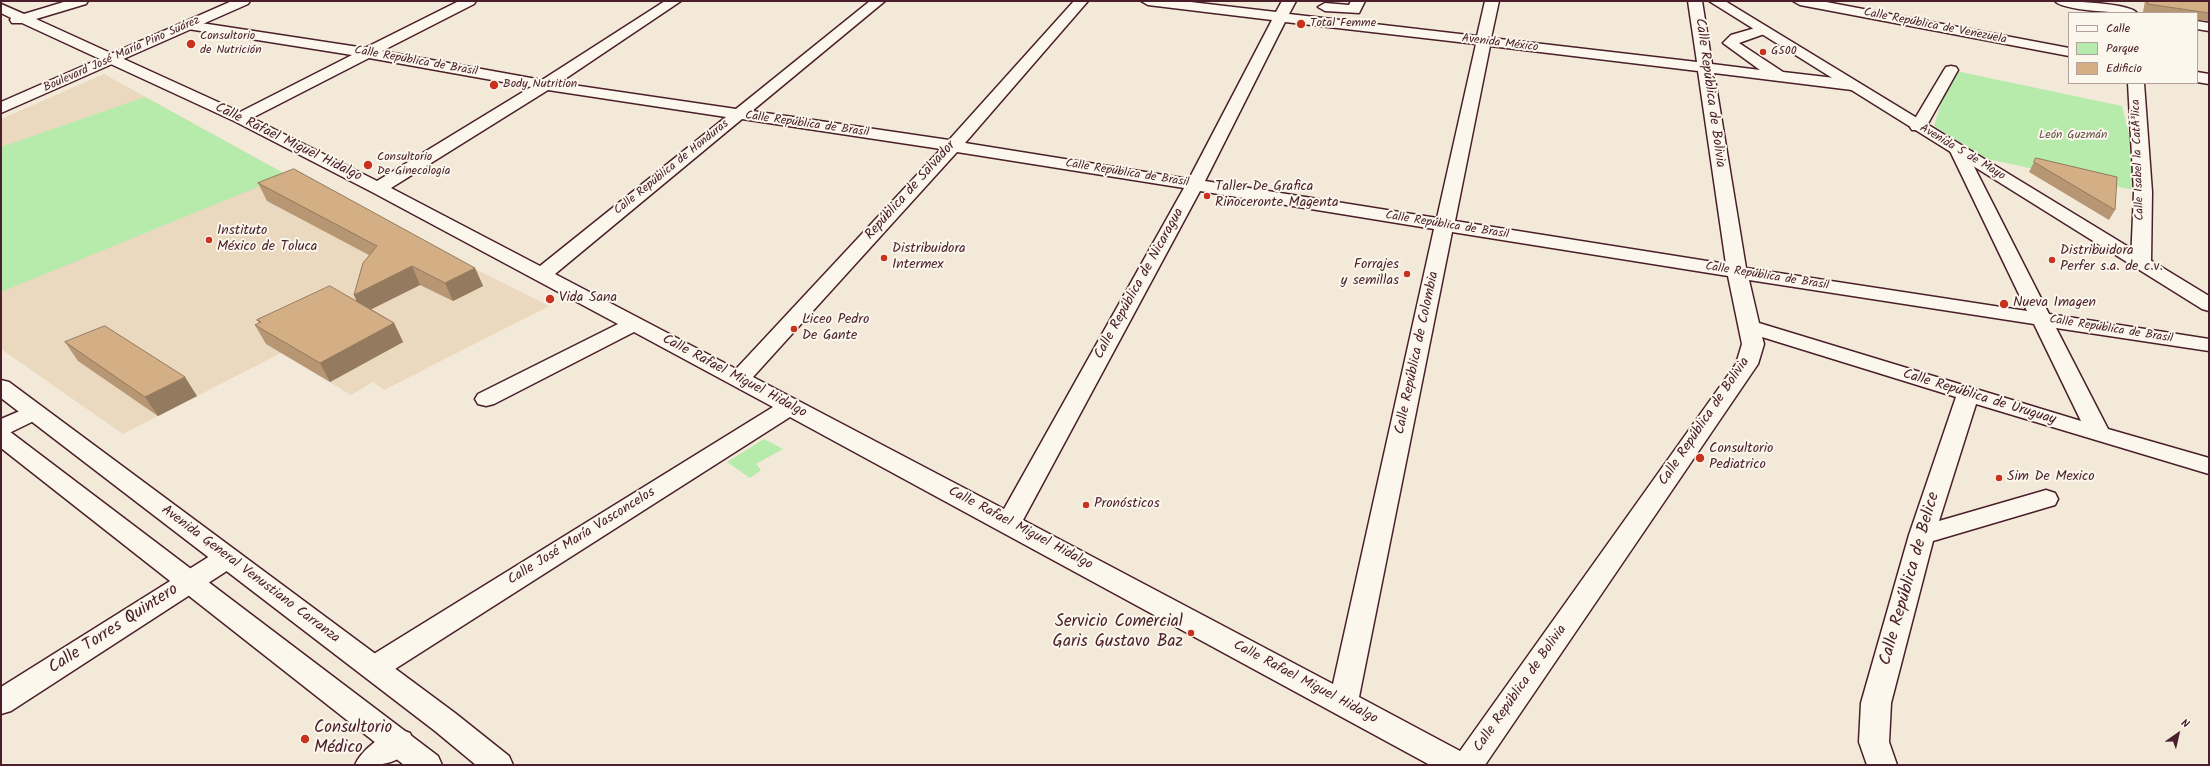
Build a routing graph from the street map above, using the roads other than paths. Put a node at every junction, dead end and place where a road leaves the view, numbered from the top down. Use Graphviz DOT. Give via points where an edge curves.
graph roads {
  1 [pos="81,1"];
  2 [pos="221,1"];
  3 [pos="243,1"];
  4 [pos="469,1"];
  5 [pos="674,1"];
  6 [pos="878,1"];
  7 [pos="1081,1"];
  8 [pos="1148,1"];
  9 [pos="1358,1"];
  10 [pos="1492,1"];
  11 [pos="1695,1"];
  12 [pos="1716,1"];
  13 [pos="1800,1"];
  14 [pos="2062,1"];
  15 [pos="2135,1"];
  16 [pos="1294,6"];
  17 [pos="1,8"];
  18 [pos="2124,12"];
  19 [pos="2137,12"];
  20 [pos="22,18"];
  21 [pos="1,24"];
  22 [pos="188,25"];
  23 [pos="2198,25"];
  24 [pos="2209,27"];
  25 [pos="1762,30"];
  26 [pos="1483,41"];
  27 [pos="2068,52"];
  28 [pos="368,54"];
  29 [pos="108,56"];
  30 [pos="1817,64"];
  31 [pos="1704,69"];
  32 [pos="1770,69"];
  33 [pos="1951,70"];
  34 [pos="2198,77"];
  35 [pos="1784,78"];
  36 [pos="2209,79"];
  37 [pos="2136,84"];
  38 [pos="545,85"];
  39 [pos="1852,85"];
  40 [pos="1,96"];
  41 [pos="1,108"];
  42 [pos="739,114"];
  43 [pos="240,118"];
  44 [pos="1918,127"];
  45 [pos="953,146"];
  46 [pos="1958,151"];
  47 [pos="1195,184"];
  48 [pos="378,188"];
  49 [pos="1446,226"];
  50 [pos="2141,262"];
  51 [pos="1737,272"];
  52 [pos="541,275"];
  53 [pos="2209,305"];
  54 [pos="2042,320"];
  55 [pos="634,324"];
  56 [pos="1750,327"];
  57 [pos="2209,345"];
  58 [pos="739,379"];
  59 [pos="1,386"];
  60 [pos="1968,394"];
  61 [pos="486,399"];
  62 [pos="789,406"];
  63 [pos="34,412"];
  64 [pos="1,429"];
  65 [pos="2098,434"];
  66 [pos="1,436"];
  67 [pos="2209,466"];
  68 [pos="2046,499"];
  69 [pos="1009,523"];
  70 [pos="1922,535"];
  71 [pos="228,558"];
  72 [pos="190,582"];
  73 [pos="374,668"];
  74 [pos="1,702"];
  75 [pos="1343,704"];
  76 [pos="398,742"];
  77 [pos="370,765"];
  78 [pos="427,765"];
  79 [pos="498,765"];
  80 [pos="1458,765"];
  81 [pos="1468,765"];
  82 [pos="1882,765"];
  1 -- 20 [label="street"];
  2 -- 29 [label="street, Boulevard José María Pino Suárez"];
  3 -- 22 [label="street, Boulevard José María Pino Suárez"];
  4 -- 28 [label="street"];
  5 -- 38 [label="street"];
  6 -- 42 [label="street, Calle República de Honduras"];
  7 -- 45 [label="street, República de Salvador"];
  8 -- 16 [label="street, Avenida México"];
  9 -- 16 [label="street" via="1354,10"];
  10 -- 26 [label="street, Calle República de Colombia"];
  11 -- 31 [label="street, Calle República de Bolivia"];
  12 -- 25 [label="street, Avenida 5 de Mayo"];
  13 -- 27 [label="street, Calle República de Venezuela"];
  14 -- 18 [label="street"];
  15 -- 19 [label="street"];
  16 -- 26 [label="street, Avenida México"];
  16 -- 47 [label="street, Calle República de Nicaragua"];
  17 -- 20 [label="street, Calle Rafael Miguel Hidalgo"];
  20 -- 21 [label="street"];
  20 -- 29 [label="street, Calle Rafael Miguel Hidalgo"];
  22 -- 28 [label="street, Calle República de Brasil"];
  22 -- 29 [label="street, Boulevard José María Pino Suárez"];
  23 -- 24 [label="street"];
  25 -- 30 [label="street, Avenida 5 de Mayo"];
  25 -- 32 [label="street" via="1736,38 1730,43"];
  26 -- 31 [label="street, Avenida México"];
  26 -- 49 [label="street, Calle República de Colombia"];
  28 -- 38 [label="street, Calle República de Brasil"];
  28 -- 43 [label="street"];
  29 -- 40 [label="street, Boulevard José María Pino Suárez"];
  29 -- 41 [label="street, Boulevard José María Pino Suárez"];
  29 -- 43 [label="street, Calle Rafael Miguel Hidalgo"];
  30 -- 32 [label="street"];
  30 -- 39 [label="street, Avenida 5 de Mayo"];
  31 -- 35 [label="street, Avenida México"];
  31 -- 51 [label="street, Calle República de Bolivia"];
  32 -- 35 [label="street"];
  33 -- 44 [label="street"];
  34 -- 36 [label="street"];
  35 -- 39 [label="street, Avenida México"];
  37 -- 50 [label="street, Calle Isabel la CatÃ³lica" via="2143,192"];
  38 -- 42 [label="street, Calle República de Brasil"];
  38 -- 48 [label="street"];
  39 -- 44 [label="street, Avenida 5 de Mayo"];
  42 -- 45 [label="street, Calle República de Brasil"];
  42 -- 52 [label="street, Calle República de Honduras"];
  43 -- 48 [label="street, Calle Rafael Miguel Hidalgo"];
  44 -- 46 [label="street, Avenida 5 de Mayo"];
  45 -- 47 [label="street, Calle República de Brasil"];
  45 -- 58 [label="street, República de Salvador"];
  46 -- 50 [label="street, Avenida 5 de Mayo"];
  46 -- 54 [label="street"];
  47 -- 49 [label="street, Calle República de Brasil"];
  47 -- 69 [label="street, Calle República de Nicaragua"];
  48 -- 52 [label="street, Calle Rafael Miguel Hidalgo"];
  49 -- 51 [label="street, Calle República de Brasil"];
  49 -- 75 [label="street, Calle República de Colombia"];
  50 -- 53 [label="street, Avenida 5 de Mayo"];
  51 -- 54 [label="street, Calle República de Brasil"];
  51 -- 56 [label="street, Calle República de Bolivia"];
  52 -- 55 [label="street, Calle Rafael Miguel Hidalgo"];
  54 -- 57 [label="street, Calle República de Brasil"];
  54 -- 65 [label="street"];
  55 -- 58 [label="street, Calle Rafael Miguel Hidalgo"];
  55 -- 61 [label="street"];
  56 -- 60 [label="street, Calle República de Uruguay"];
  56 -- 81 [label="street, Calle República de Bolivia" via="1753,344 1747,364"];
  58 -- 62 [label="street, Calle Rafael Miguel Hidalgo"];
  59 -- 63 [label="street, Avenida General Venustiano Carranza"];
  60 -- 65 [label="street, Calle República de Uruguay"];
  60 -- 70 [label="street, Calle República de Belice"];
  62 -- 69 [label="street, Calle Rafael Miguel Hidalgo"];
  62 -- 73 [label="street, Calle José María Vasconcelos"];
  63 -- 64 [label="street"];
  63 -- 71 [label="street, Avenida General Venustiano Carranza"];
  65 -- 67 [label="street, Calle República de Uruguay"];
  66 -- 72 [label="street"];
  68 -- 70 [label="street"];
  69 -- 75 [label="street, Calle Rafael Miguel Hidalgo"];
  70 -- 82 [label="street, Calle República de Belice" via="1876,703 1872,730 1876,756"];
  71 -- 72 [label="street, Calle Torres Quintero"];
  71 -- 73 [label="street, Avenida General Venustiano Carranza"];
  72 -- 74 [label="street, Calle Torres Quintero"];
  72 -- 76 [label="street"];
  73 -- 79 [label="street, Avenida General Venustiano Carranza"];
  75 -- 80 [label="street, Calle Rafael Miguel Hidalgo"];
  76 -- 77 [label="street"];
  76 -- 78 [label="street"];
}
